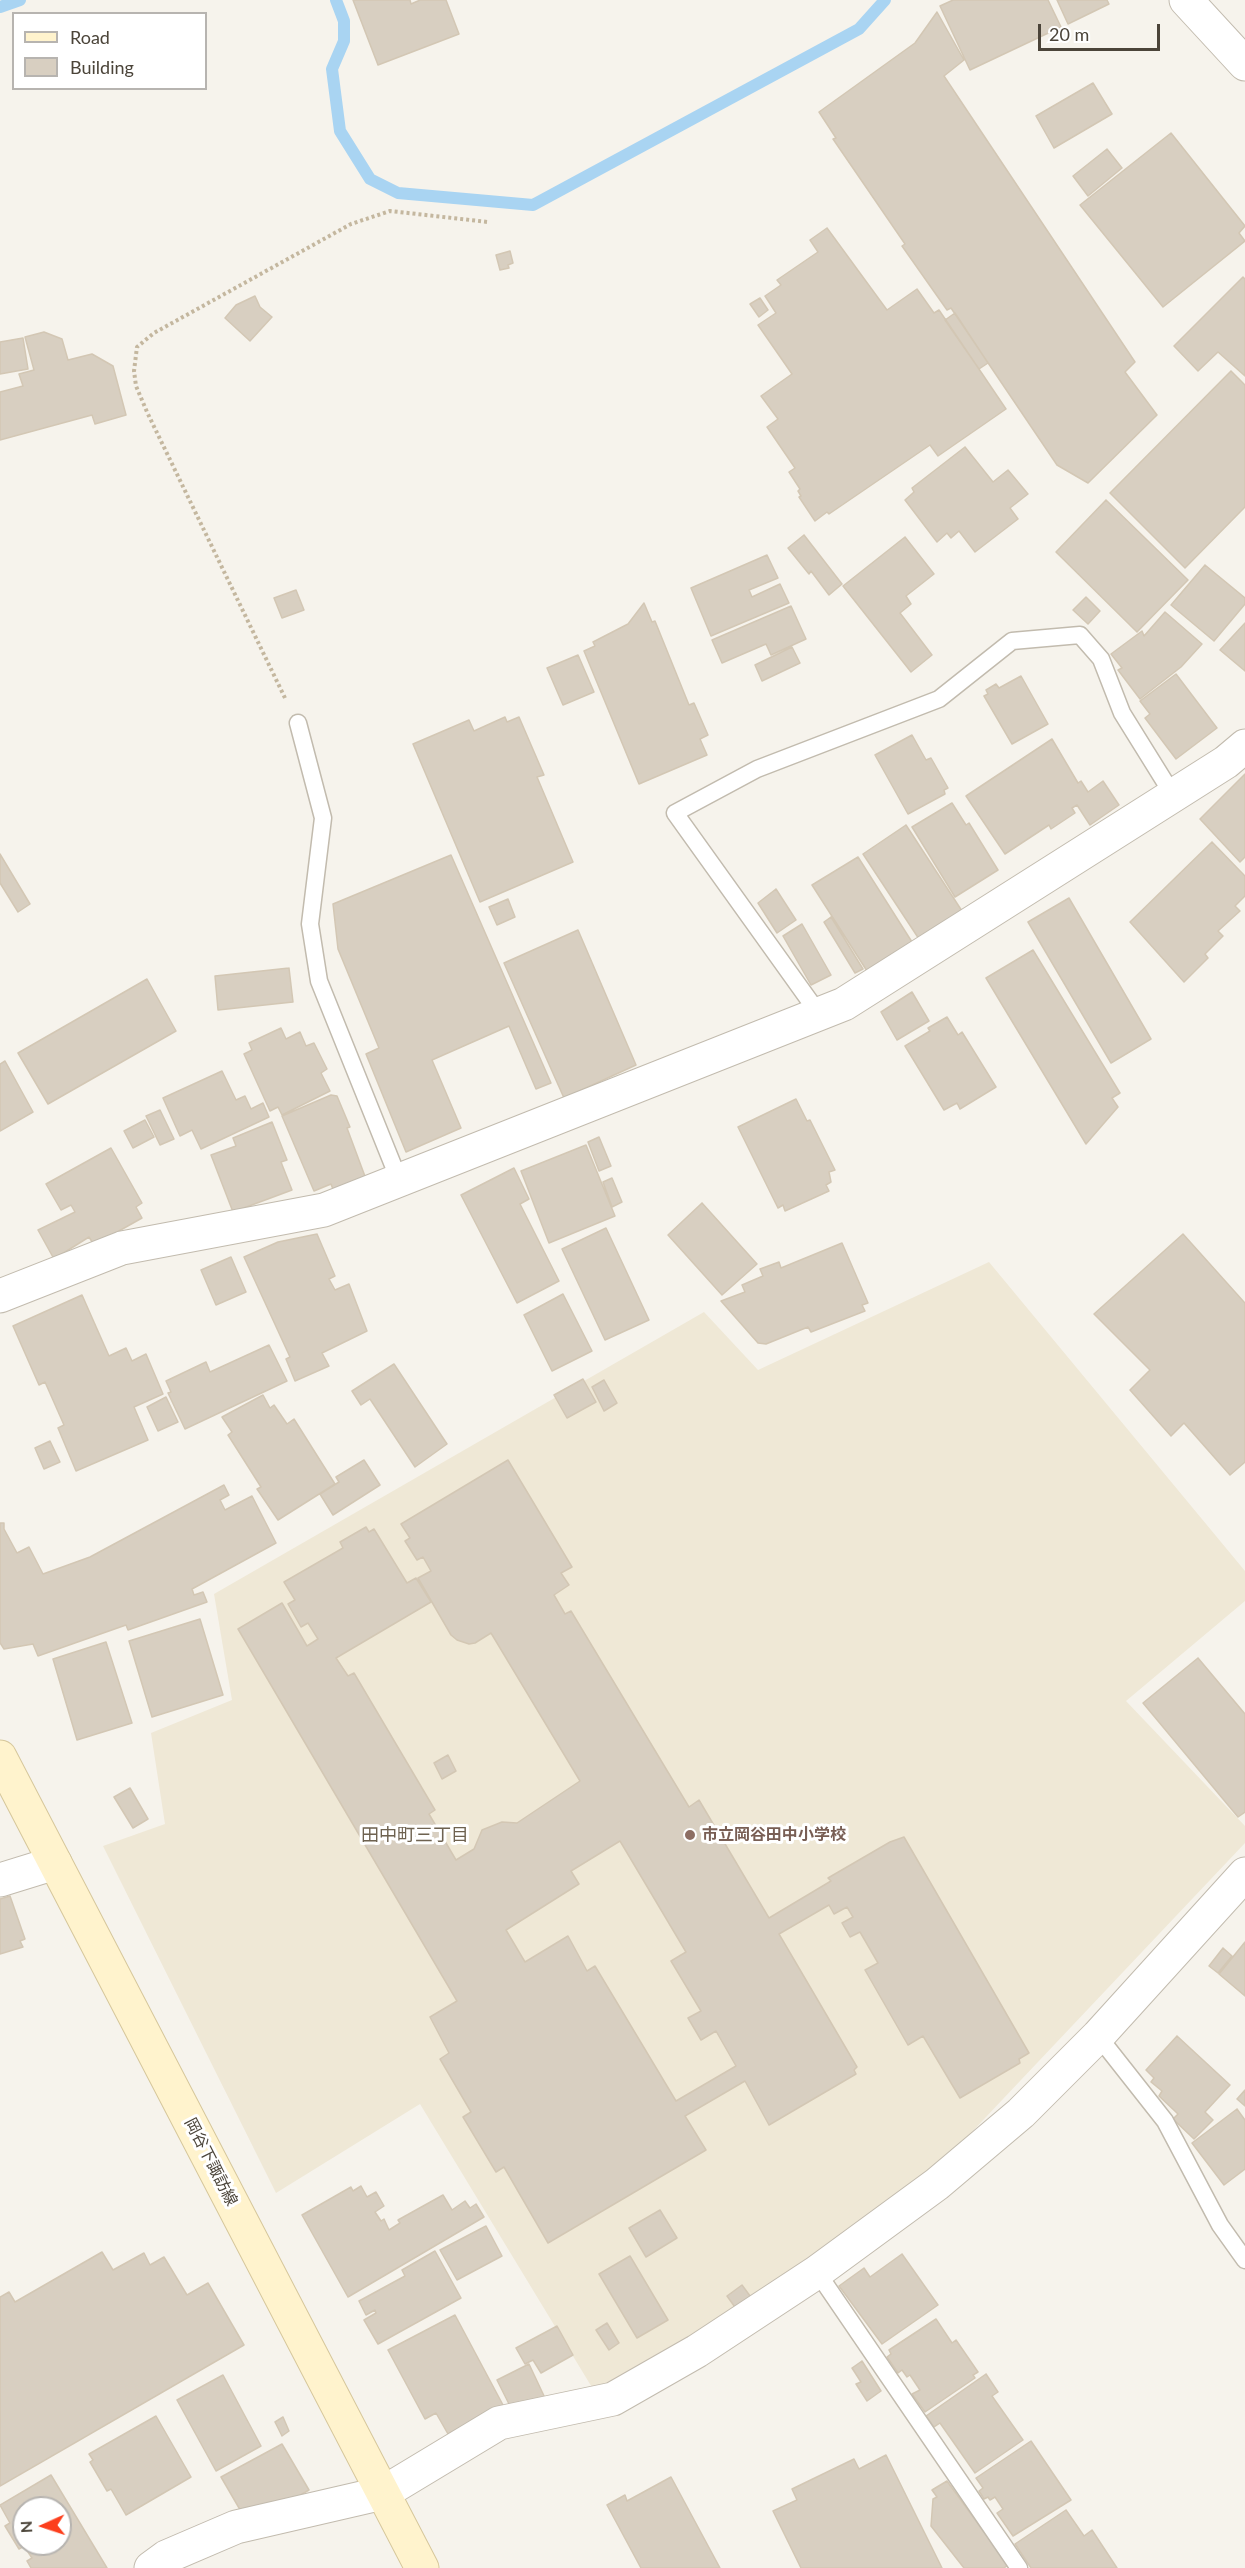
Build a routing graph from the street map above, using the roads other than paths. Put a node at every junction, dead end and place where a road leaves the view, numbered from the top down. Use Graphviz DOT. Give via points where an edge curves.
graph roads {
  1 [pos="1186,0"];
  2 [pos="1245,64"];
  3 [pos="298,723"];
  4 [pos="1245,746"];
  5 [pos="1173,795"];
  6 [pos="819,1014"];
  7 [pos="399,1180"];
  8 [pos="0,1296"];
  9 [pos="0,1757"];
  10 [pos="56,1863"];
  11 [pos="1245,1874"];
  12 [pos="0,1880"];
  13 [pos="1098,2036"];
  14 [pos="1245,2260"];
  15 [pos="817,2272"];
  16 [pos="383,2493"];
  17 [pos="151,2568"];
  18 [pos="422,2568"];
  19 [pos="1019,2568"];
  1 -- 2 [label="street"];
  3 -- 7 [label="lane" via="323,818 310,924 319,981"];
  4 -- 5 [label="street"];
  5 -- 6 [label="street" via="844,1004"];
  5 -- 6 [label="lane" via="1122,713 1101,659 1080,635 1012,641 939,699 757,769 675,813"];
  6 -- 7 [label="street"];
  7 -- 8 [label="street" via="324,1209 122,1248"];
  9 -- 10 [label="main road, 岡谷下諏訪線"];
  10 -- 12 [label="street"];
  10 -- 16 [label="main road, 岡谷下諏訪線"];
  11 -- 13 [label="street"];
  13 -- 14 [label="lane" via="1165,2121 1220,2224"];
  13 -- 15 [label="street" via="1021,2113 937,2184"];
  15 -- 16 [label="street" via="697,2351 613,2399 499,2423"];
  15 -- 19 [label="lane"];
  16 -- 17 [label="street" via="236,2527 166,2557"];
  16 -- 18 [label="main road, 岡谷下諏訪線"];
}
